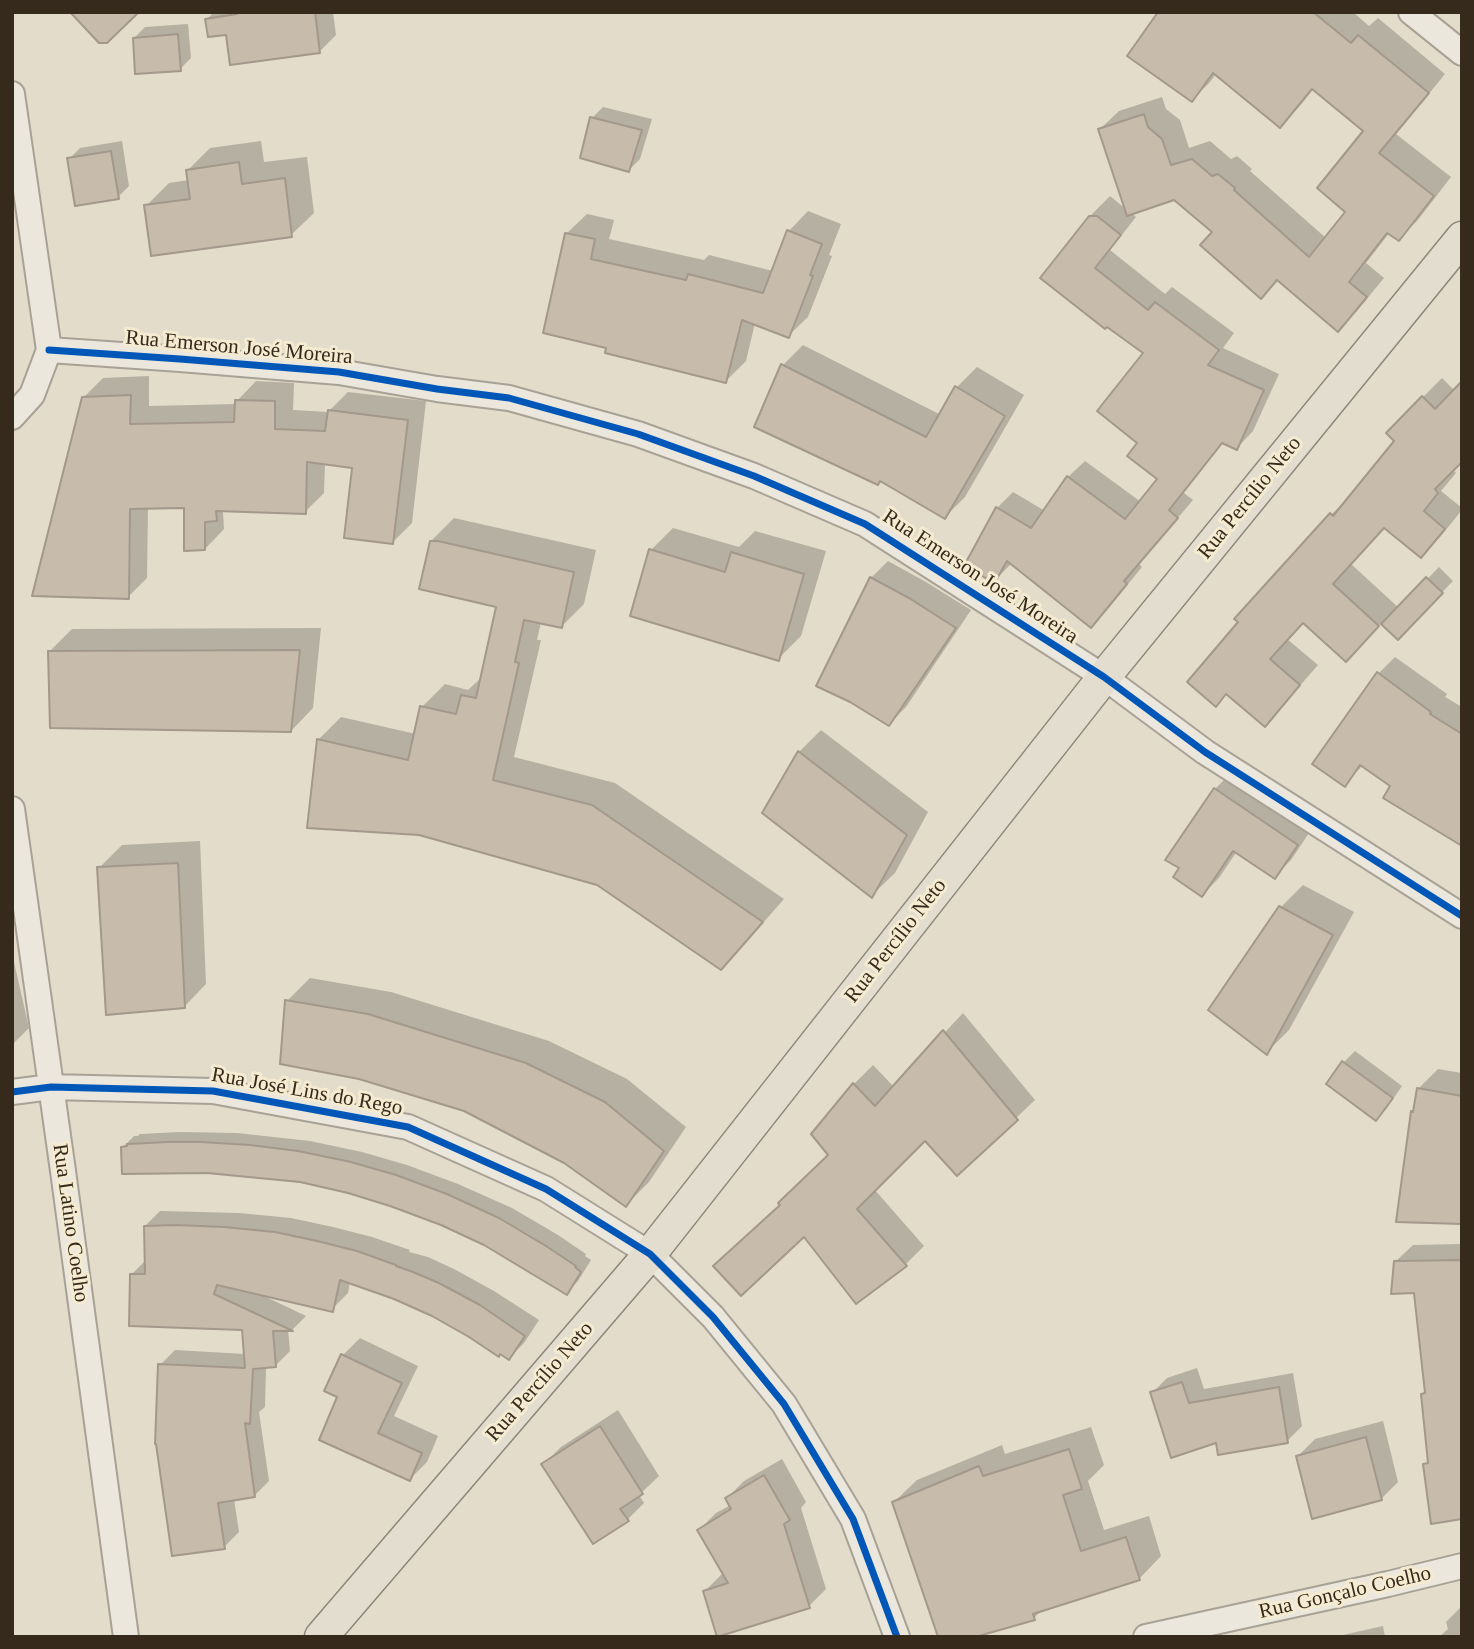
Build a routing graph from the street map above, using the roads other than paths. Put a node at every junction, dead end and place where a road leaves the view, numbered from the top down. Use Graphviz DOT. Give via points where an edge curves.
graph roads {
  1 [pos="1411,12"];
  2 [pos="1462,53"];
  3 [pos="12,94"];
  4 [pos="1462,238"];
  5 [pos="49,351"];
  6 [pos="12,417"];
  7 [pos="1104,677"];
  8 [pos="12,809"];
  9 [pos="1462,916"];
  10 [pos="51,1087"];
  11 [pos="12,1092"];
  12 [pos="650,1254"];
  13 [pos="1462,1566"];
  14 [pos="126,1637"];
  15 [pos="321,1637"];
  16 [pos="897,1637"];
  17 [pos="1146,1637"];
  1 -- 2 [label="street"];
  3 -- 5 [label="street"];
  4 -- 7 [label="main road, Rua Percílio Neto"];
  5 -- 6 [label="street" via="32,395"];
  5 -- 7 [label="street, Rua Emerson José Moreira" via="339,372 509,398 638,434 865,524"];
  7 -- 9 [label="street, Rua Emerson José Moreira" via="1205,752"];
  7 -- 12 [label="main road, Rua Percílio Neto"];
  8 -- 10 [label="street, Rua Latino Coelho"];
  10 -- 11 [label="street, Rua José Lins do Rego"];
  10 -- 12 [label="street, Rua José Lins do Rego" via="213,1091 408,1127 546,1189"];
  10 -- 14 [label="street, Rua Latino Coelho"];
  12 -- 15 [label="main road, Rua Percílio Neto"];
  12 -- 16 [label="street, Rua José Lins do Rego" via="713,1317 784,1404 853,1520"];
  13 -- 17 [label="street, Rua Gonçalo Coelho"];
}
